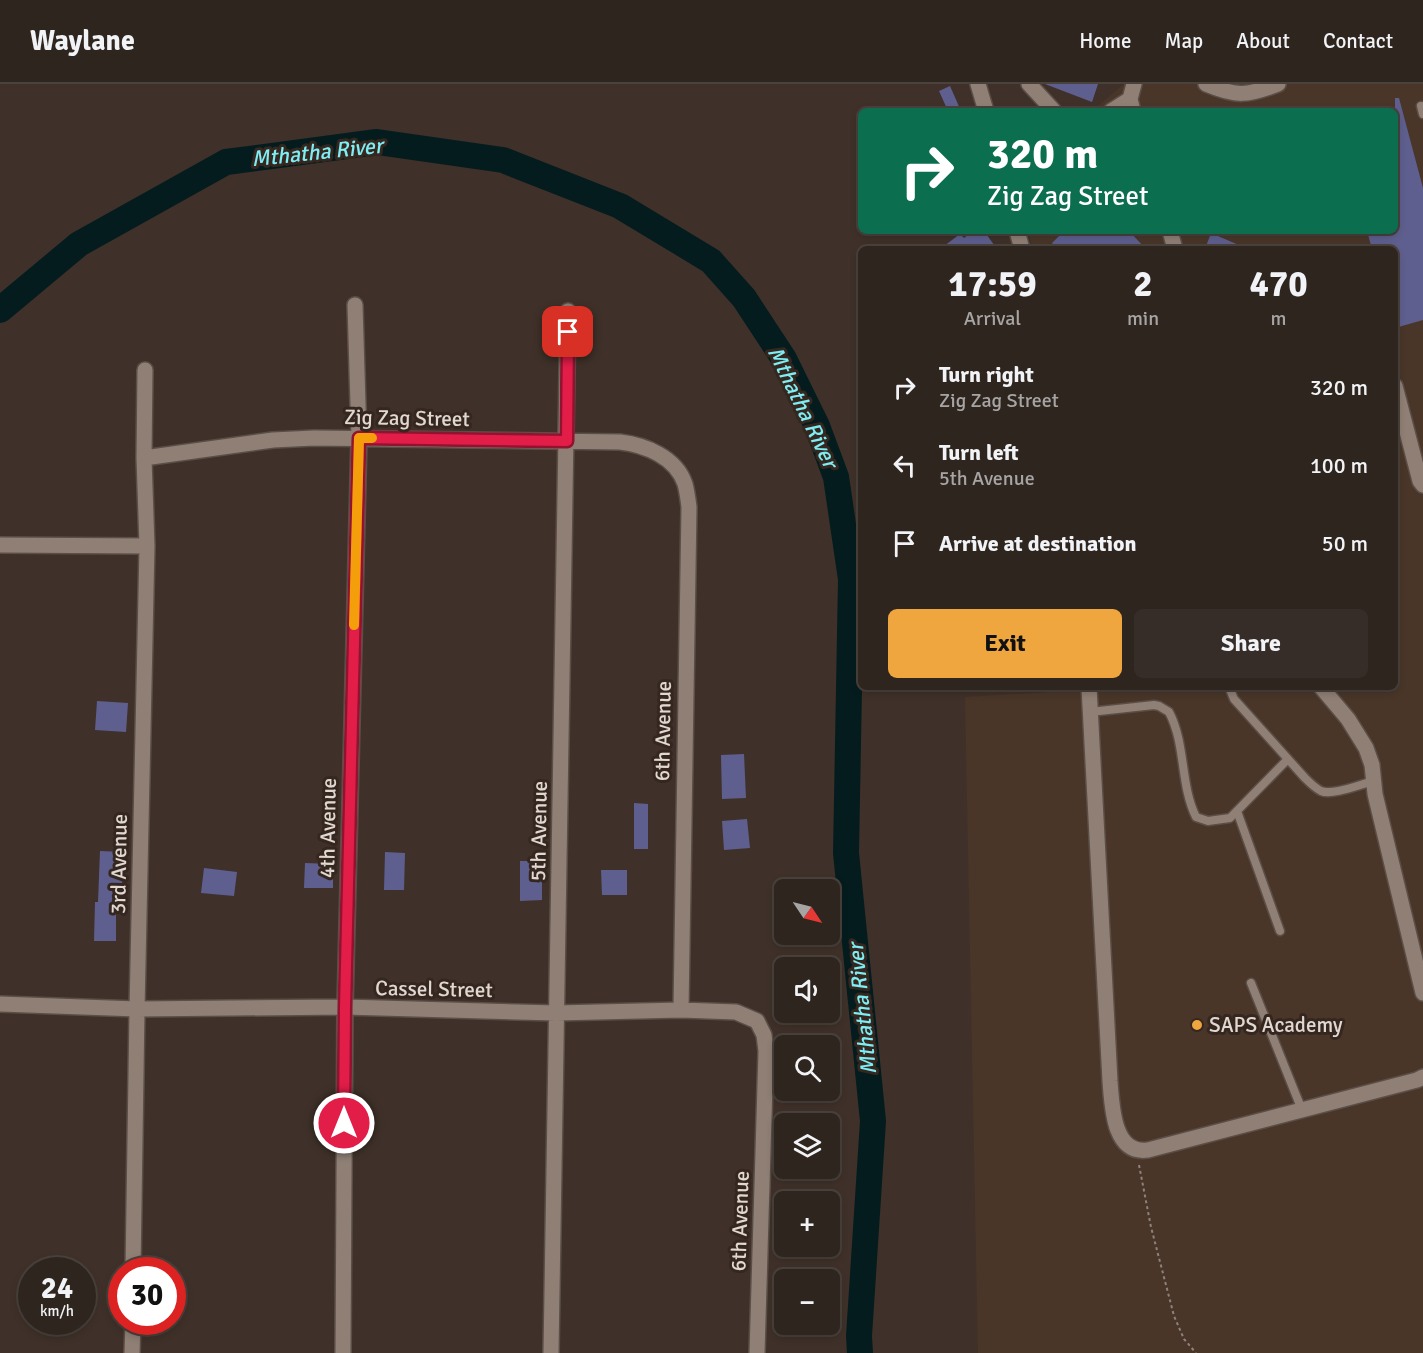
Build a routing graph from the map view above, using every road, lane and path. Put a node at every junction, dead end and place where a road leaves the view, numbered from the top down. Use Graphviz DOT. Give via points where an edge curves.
graph roads {
  1 [pos="978,84"];
  2 [pos="1029,84"];
  3 [pos="1206,84"];
  4 [pos="1278,84"];
  5 [pos="1133,98"];
  6 [pos="985,108"];
  7 [pos="1051,108"];
  8 [pos="1116,108"];
  9 [pos="356,305"];
  10 [pos="568,311"];
  11 [pos="145,370"];
  12 [pos="1398,398"];
  13 [pos="359,438"];
  14 [pos="567,441"];
  15 [pos="144,458"];
  16 [pos="667,460"];
  17 [pos="1423,485"];
  18 [pos="0,545"];
  19 [pos="147,546"];
  20 [pos="1089,690"];
  21 [pos="1230,690"];
  22 [pos="1323,690"];
  23 [pos="1090,712"];
  24 [pos="1288,759"];
  25 [pos="1374,781"];
  26 [pos="1237,811"];
  27 [pos="1280,932"];
  28 [pos="1251,983"];
  29 [pos="1423,993"];
  30 [pos="0,1005"];
  31 [pos="345,1007"];
  32 [pos="137,1009"];
  33 [pos="681,1010"];
  34 [pos="556,1013"];
  35 [pos="757,1021"];
  36 [pos="1423,1077"];
  37 [pos="1302,1110"];
  38 [pos="1138,1150"];
  39 [pos="133,1257"];
  40 [pos="133,1335"];
  41 [pos="132,1353"];
  42 [pos="343,1353"];
  43 [pos="551,1353"];
  44 [pos="757,1353"];
  45 [pos="1196,1353"];
  1 -- 6 [label="street"];
  2 -- 7 [label="street"];
  3 -- 4 [label="street" via="1231,93 1251,94"];
  5 -- 8 [label="street"];
  9 -- 13 [label="street, 4th Avenue"];
  10 -- 14 [label="street, 5th Avenue"];
  11 -- 15 [label="street, 3rd Avenue"];
  12 -- 17 [label="street"];
  13 -- 14 [label="street, Zig Zag Street"];
  13 -- 15 [label="street, Zig Zag Street" via="273,440"];
  13 -- 31 [label="street, 4th Avenue"];
  14 -- 16 [label="street, Zig Zag Street" via="630,443"];
  14 -- 34 [label="street, 5th Avenue"];
  15 -- 19 [label="street, 3rd Avenue"];
  16 -- 33 [label="street, 6th Avenue" via="684,482 689,507"];
  18 -- 19 [label="street"];
  19 -- 32 [label="street, 3rd Avenue"];
  20 -- 23 [label="street"];
  21 -- 24 [label="lane"];
  22 -- 25 [label="street" via="1357,732 1372,765"];
  23 -- 26 [label="lane" via="1154,705 1165,709 1172,719 1196,817 1217,821 1230,818"];
  23 -- 38 [label="street" via="1111,1097 1122,1141"];
  24 -- 25 [label="lane" via="1324,792"];
  24 -- 26 [label="lane"];
  25 -- 29 [label="street"];
  26 -- 27 [label="lane"];
  28 -- 37 [label="lane"];
  30 -- 32 [label="street, Cassel Street"];
  31 -- 32 [label="street, Cassel Street"];
  31 -- 34 [label="street, Cassel Street"];
  31 -- 42 [label="street, 4th Avenue"];
  32 -- 39 [label="street, 3rd Avenue"];
  33 -- 34 [label="street, Cassel Street"];
  33 -- 35 [label="street, Cassel Street" via="736,1012"];
  34 -- 43 [label="street, 5th Avenue"];
  35 -- 44 [label="street, 6th Avenue" via="766,1051"];
  36 -- 37 [label="street"];
  37 -- 38 [label="street"];
  38 -- 45 [label="path" via="1151,1227 1174,1316 1184,1339"];
  40 -- 41 [label="street"];
}
